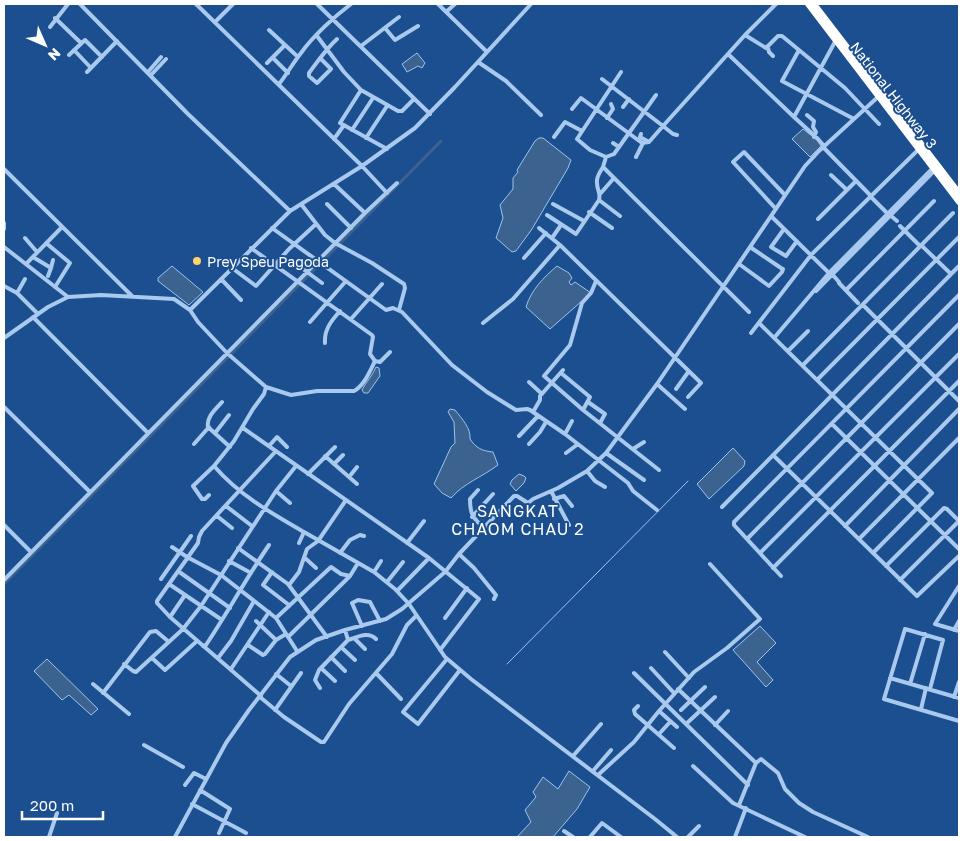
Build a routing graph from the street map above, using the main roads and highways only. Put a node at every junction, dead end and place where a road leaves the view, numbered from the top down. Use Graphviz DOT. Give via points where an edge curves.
graph roads {
  1 [pos="808,4"];
  2 [pos="818,5"];
  3 [pos="921,147"];
  4 [pos="959,193"];
  5 [pos="959,202"];
  1 -- 3 [label="highway, National Highway 3"];
  2 -- 3 [label="highway, National Highway 3"];
  3 -- 4 [label="highway, National Highway 3"];
  3 -- 5 [label="highway, National Highway 3"];
}
